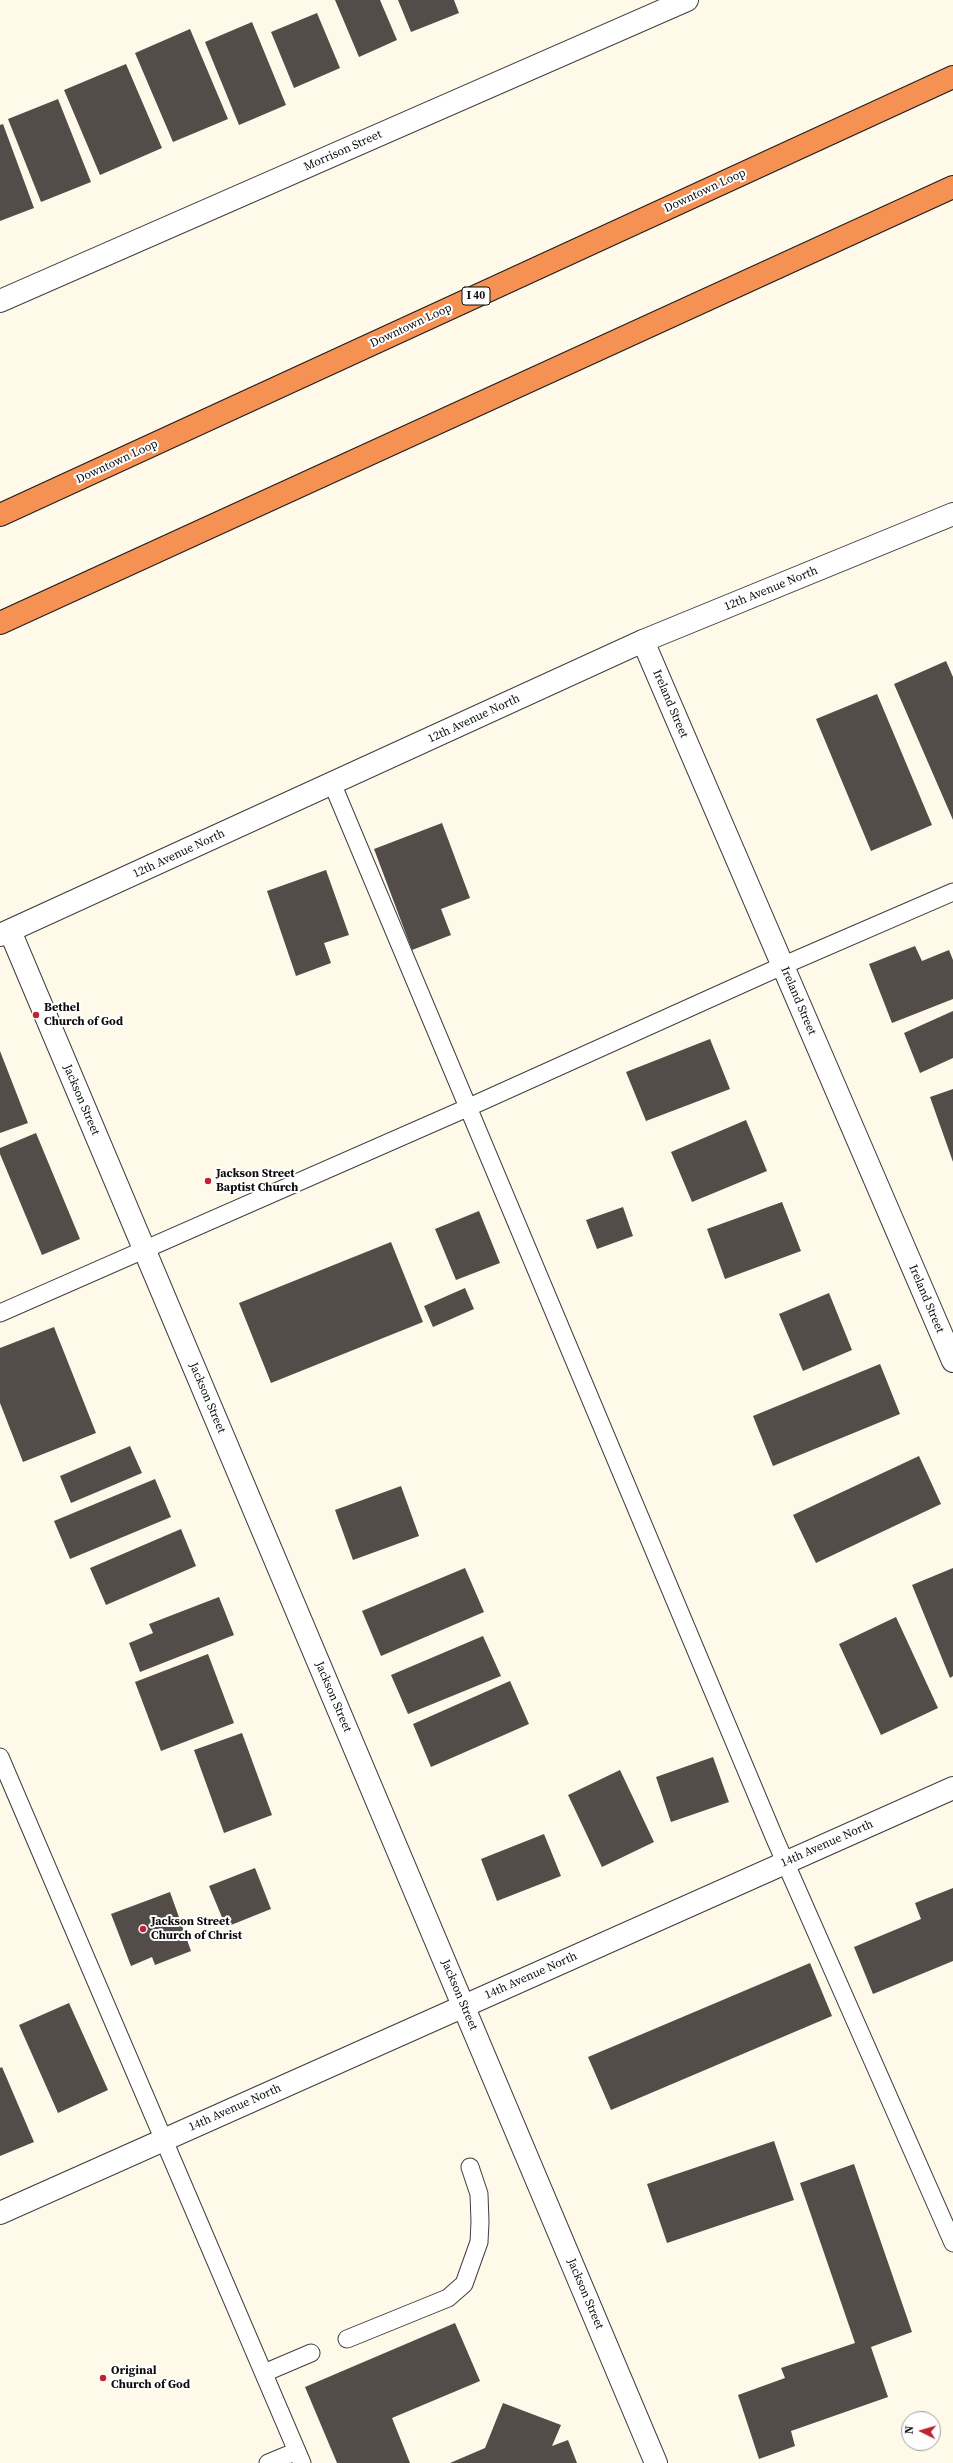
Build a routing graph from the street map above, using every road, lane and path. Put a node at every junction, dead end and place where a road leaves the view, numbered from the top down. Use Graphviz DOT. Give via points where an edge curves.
graph roads {
  1 [pos="687,0"];
  2 [pos="953,77"];
  3 [pos="953,187"];
  4 [pos="0,301"];
  5 [pos="953,514"];
  6 [pos="0,515"];
  7 [pos="0,623"];
  8 [pos="643,641"];
  9 [pos="332,784"];
  10 [pos="953,892"];
  11 [pos="5,933"];
  12 [pos="782,966"];
  13 [pos="467,1108"];
  14 [pos="144,1249"];
  15 [pos="0,1313"];
  16 [pos="953,1361"];
  17 [pos="0,1757"];
  18 [pos="953,1788"];
  19 [pos="786,1862"];
  20 [pos="463,2006"];
  21 [pos="164,2139"];
  22 [pos="470,2167"];
  23 [pos="0,2213"];
  24 [pos="953,2243"];
  25 [pos="347,2339"];
  26 [pos="311,2353"];
  27 [pos="264,2373"];
  28 [pos="300,2457"];
  29 [pos="268,2463"];
  30 [pos="656,2463"];
  1 -- 4 [label="street, Morrison Street"];
  2 -- 6 [label="highway, Downtown Loop / I 40"];
  3 -- 7 [label="highway"];
  5 -- 8 [label="street, 12th Avenue North"];
  8 -- 9 [label="street, 12th Avenue North"];
  8 -- 12 [label="street, Ireland Street"];
  9 -- 11 [label="street, 12th Avenue North"];
  9 -- 13 [label="lane"];
  10 -- 12 [label="lane"];
  11 -- 14 [label="street, Jackson Street"];
  12 -- 13 [label="lane"];
  12 -- 16 [label="street, Ireland Street"];
  13 -- 14 [label="lane"];
  13 -- 19 [label="lane"];
  14 -- 15 [label="lane"];
  14 -- 20 [label="street, Jackson Street"];
  17 -- 21 [label="lane"];
  18 -- 19 [label="street, 14th Avenue North"];
  19 -- 20 [label="street, 14th Avenue North"];
  19 -- 24 [label="lane"];
  20 -- 21 [label="street, 14th Avenue North"];
  20 -- 30 [label="street, Jackson Street"];
  21 -- 23 [label="street, 14th Avenue North"];
  21 -- 27 [label="lane"];
  22 -- 25 [label="lane" via="479,2194 479,2242 464,2284 448,2298"];
  26 -- 27 [label="lane"];
  27 -- 28 [label="lane"];
  28 -- 29 [label="lane"];
}
